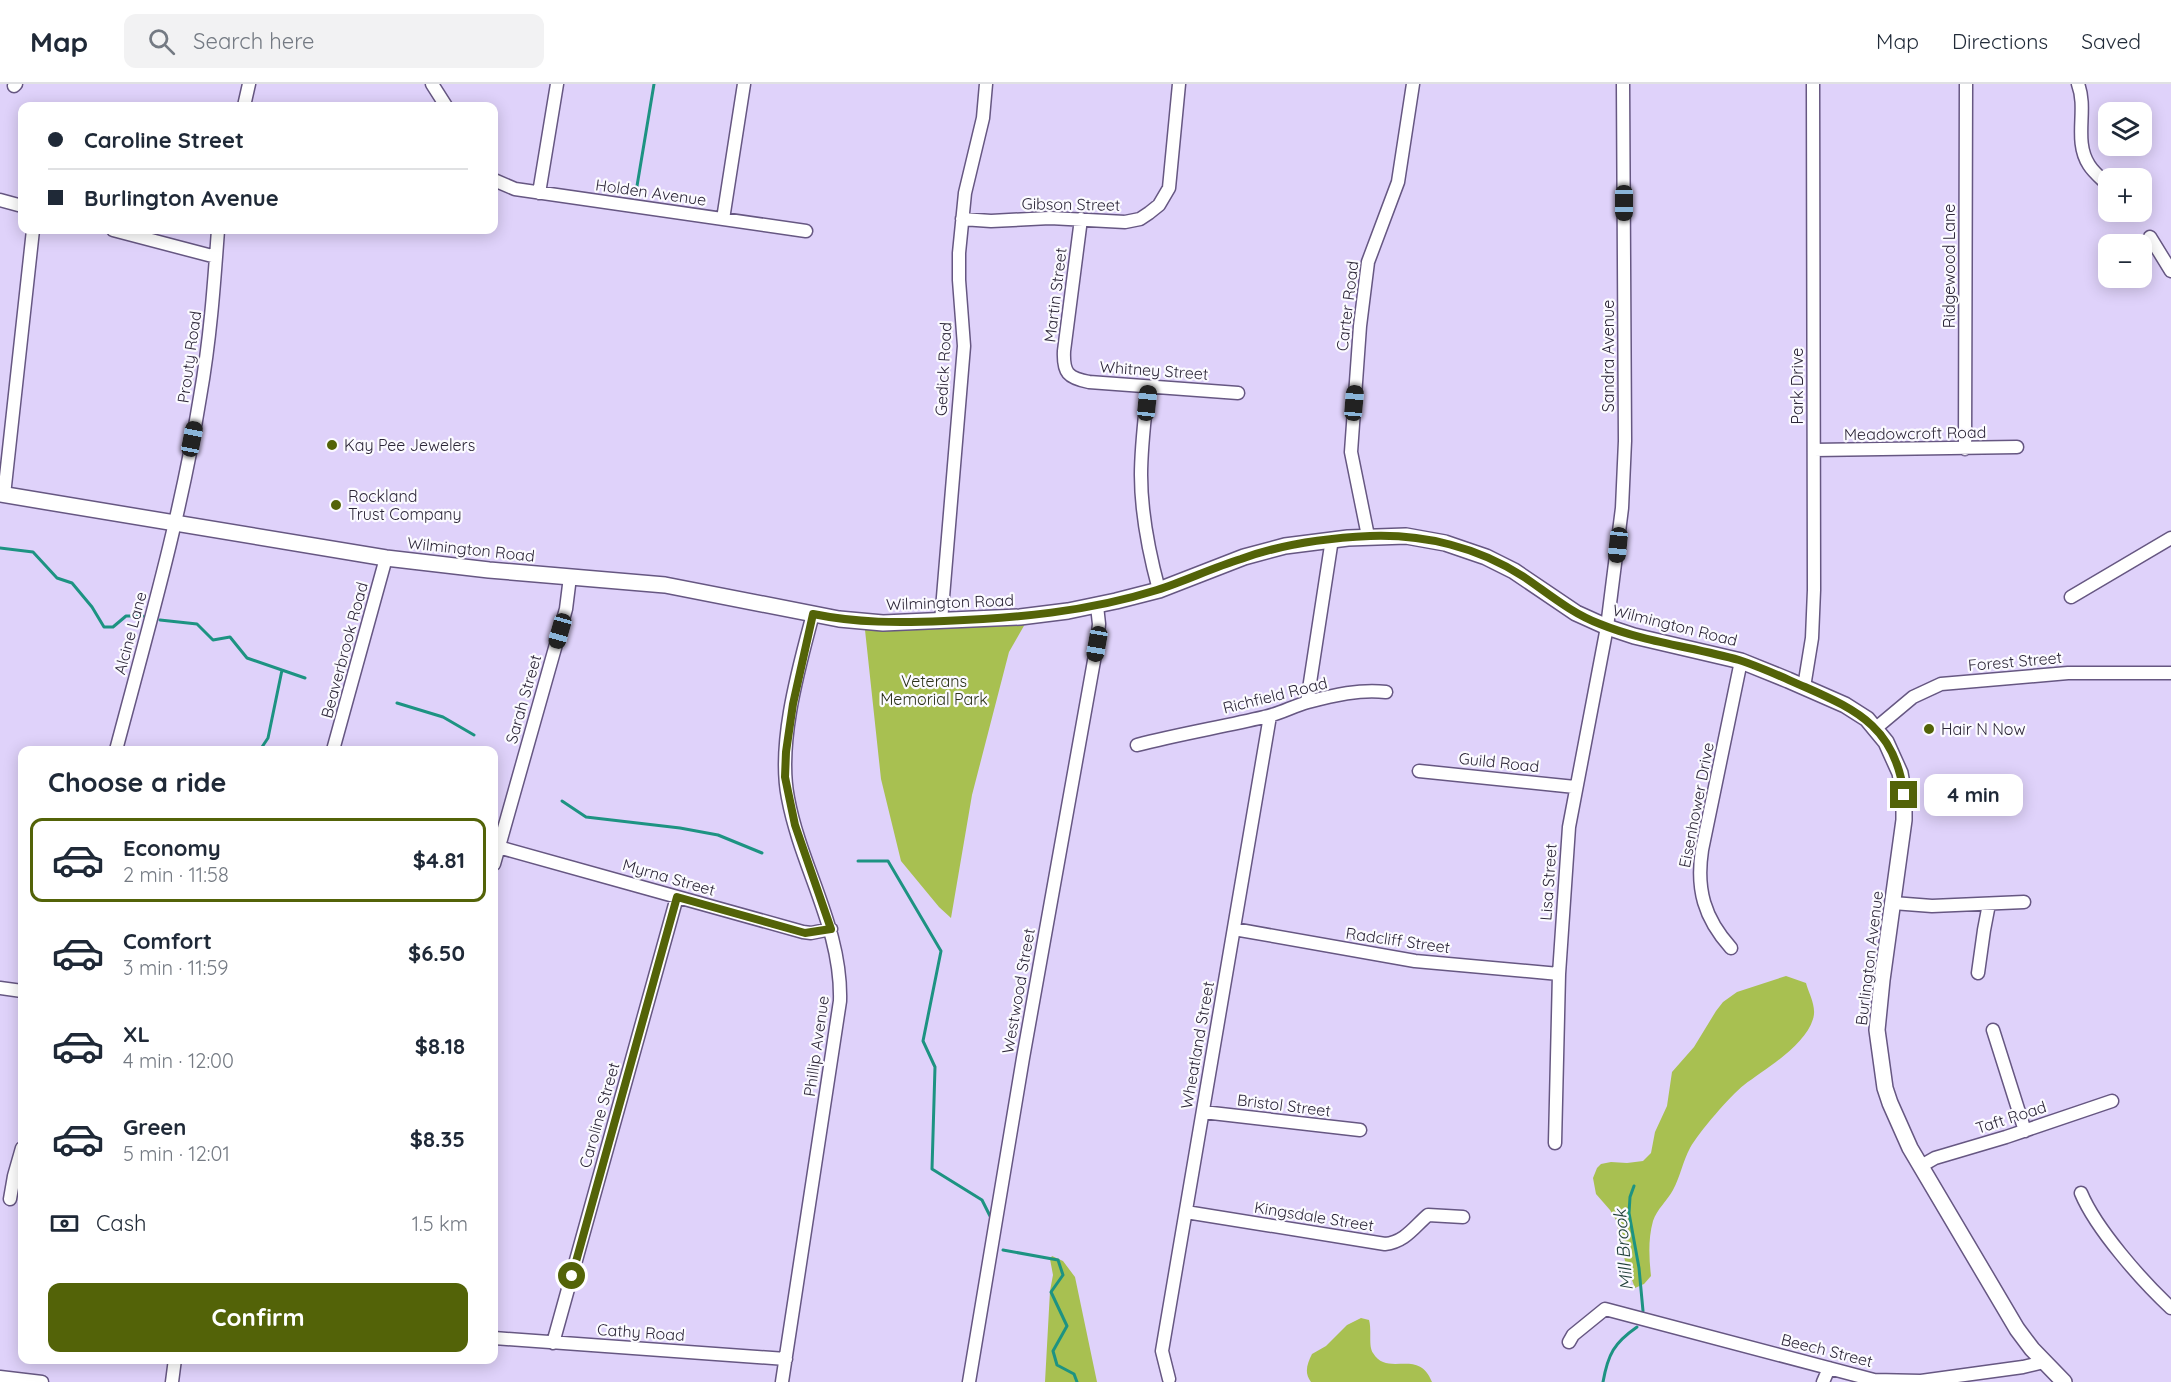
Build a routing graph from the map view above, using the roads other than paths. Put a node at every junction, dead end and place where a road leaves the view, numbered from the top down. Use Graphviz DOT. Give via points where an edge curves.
graph roads {
  1 [pos="249,84"];
  2 [pos="432,84"];
  3 [pos="556,84"];
  4 [pos="744,84"];
  5 [pos="986,84"];
  6 [pos="1179,84"];
  7 [pos="1413,84"];
  8 [pos="1623,84"];
  9 [pos="1813,84"];
  10 [pos="1966,84"];
  11 [pos="2078,84"];
  12 [pos="245,102"];
  13 [pos="443,102"];
  14 [pos="2098,174"];
  15 [pos="498,182"];
  16 [pos="539,193"];
  17 [pos="0,200"];
  18 [pos="18,205"];
  19 [pos="723,219"];
  20 [pos="963,219"];
  21 [pos="1081,219"];
  22 [pos="806,231"];
  23 [pos="33,234"];
  24 [pos="129,234"];
  25 [pos="218,234"];
  26 [pos="2152,240"];
  27 [pos="216,256"];
  28 [pos="2171,271"];
  29 [pos="1069,375"];
  30 [pos="1148,387"];
  31 [pos="1238,393"];
  32 [pos="2017,447"];
  33 [pos="1965,449"];
  34 [pos="1814,450"];
  35 [pos="2,494"];
  36 [pos="174,523"];
  37 [pos="1368,536"];
  38 [pos="2171,538"];
  39 [pos="1332,539"];
  40 [pos="386,558"];
  41 [pos="570,577"];
  42 [pos="1159,590"];
  43 [pos="2071,597"];
  44 [pos="1097,606"];
  45 [pos="813,614"];
  46 [pos="941,621"];
  47 [pos="1607,627"];
  48 [pos="1741,661"];
  49 [pos="2171,673"];
  50 [pos="1804,687"];
  51 [pos="1386,692"];
  52 [pos="1307,702"];
  53 [pos="1861,715"];
  54 [pos="1270,716"];
  55 [pos="1876,728"];
  56 [pos="1137,745"];
  57 [pos="117,746"];
  58 [pos="334,746"];
  59 [pos="1419,771"];
  60 [pos="1575,787"];
  61 [pos="498,847"];
  62 [pos="677,897"];
  63 [pos="2024,902"];
  64 [pos="1893,903"];
  65 [pos="1989,904"];
  66 [pos="831,929"];
  67 [pos="1234,929"];
  68 [pos="1731,948"];
  69 [pos="1978,973"];
  70 [pos="1559,974"];
  71 [pos="0,988"];
  72 [pos="18,990"];
  73 [pos="1993,1030"];
  74 [pos="2112,1101"];
  75 [pos="1203,1112"];
  76 [pos="1360,1131"];
  77 [pos="2025,1131"];
  78 [pos="1555,1143"];
  79 [pos="18,1162"];
  80 [pos="1921,1166"];
  81 [pos="2081,1193"];
  82 [pos="10,1199"];
  83 [pos="1186,1212"];
  84 [pos="1462,1217"];
  85 [pos="2171,1308"];
  86 [pos="498,1338"];
  87 [pos="553,1342"];
  88 [pos="1569,1342"];
  89 [pos="786,1359"];
  90 [pos="2044,1362"];
  91 [pos="174,1364"];
  92 [pos="1829,1368"];
  93 [pos="0,1377"];
  94 [pos="1169,1379"];
  95 [pos="42,1382"];
  96 [pos="172,1382"];
  97 [pos="782,1382"];
  98 [pos="969,1382"];
  99 [pos="1823,1382"];
  100 [pos="1912,1382"];
  101 [pos="2064,1382"];
  1 -- 12 [label="street"];
  2 -- 13 [label="street"];
  3 -- 16 [label="street"];
  4 -- 19 [label="street"];
  5 -- 20 [label="street, Gedick Road"];
  6 -- 21 [label="street, Gibson Street" via="1171,179 1162,200 1149,213 1133,220"];
  7 -- 37 [label="street, Carter Road" via="1400,172 1368,262 1360,326 1351,452"];
  8 -- 47 [label="street, Sandra Avenue" via="1624,475"];
  9 -- 34 [label="street, Park Drive"];
  10 -- 33 [label="street, Ridgewood Lane"];
  11 -- 14 [label="street" via="2083,152"];
  15 -- 16 [label="street, Holden Avenue"];
  16 -- 19 [label="street, Holden Avenue"];
  17 -- 18 [label="street"];
  19 -- 22 [label="street, Holden Avenue"];
  20 -- 21 [label="street, Gibson Street"];
  20 -- 46 [label="street, Gedick Road" via="958,265 964,346"];
  21 -- 29 [label="street, Martin Street" via="1064,351"];
  23 -- 35 [label="street"];
  24 -- 27 [label="street"];
  25 -- 27 [label="street, Prouty Road"];
  26 -- 28 [label="street"];
  27 -- 36 [label="street, Prouty Road" via="200,399"];
  29 -- 30 [label="street, Whitney Street" via="1089,382"];
  30 -- 31 [label="street, Whitney Street"];
  30 -- 42 [label="street" via="1141,487"];
  32 -- 33 [label="street, Meadowcroft Road"];
  33 -- 34 [label="street, Meadowcroft Road"];
  34 -- 50 [label="street, Park Drive" via="1813,622"];
  35 -- 36 [label="main road, Wilmington Road"];
  36 -- 40 [label="main road, Wilmington Road"];
  36 -- 57 [label="street, Alcine Lane"];
  37 -- 39 [label="main road, Wilmington Road"];
  37 -- 47 [label="main road, Wilmington Road" via="1418,537 1477,553 1520,574 1576,614"];
  38 -- 43 [label="street"];
  39 -- 42 [label="main road, Wilmington Road" via="1257,553"];
  39 -- 52 [label="street"];
  40 -- 41 [label="main road, Wilmington Road"];
  40 -- 58 [label="street, Beaverbrook Road"];
  41 -- 45 [label="main road, Wilmington Road" via="682,588"];
  41 -- 61 [label="street, Sarah Street" via="566,609"];
  42 -- 44 [label="main road, Wilmington Road"];
  44 -- 46 [label="main road, Wilmington Road" via="1034,616"];
  44 -- 98 [label="street, Westwood Street" via="1097,644"];
  45 -- 46 [label="main road, Wilmington Road" via="872,622"];
  45 -- 66 [label="street, Phillip Avenue" via="793,704 785,777 795,825"];
  47 -- 48 [label="main road, Wilmington Road"];
  47 -- 60 [label="street, Lisa Street"];
  48 -- 50 [label="main road, Wilmington Road"];
  48 -- 68 [label="street, Eisenhower Drive" via="1699,874 1705,905"];
  49 -- 55 [label="street, Forest Street" via="2068,673 1941,684 1913,697"];
  50 -- 53 [label="main road, Wilmington Road"];
  51 -- 52 [label="street, Richfield Road" via="1363,691"];
  52 -- 54 [label="street, Richfield Road"];
  53 -- 55 [label="main road, Burlington Avenue"];
  54 -- 56 [label="street, Richfield Road"];
  54 -- 67 [label="street, Wheatland Street"];
  55 -- 64 [label="main road, Burlington Avenue" via="1895,760 1904,795"];
  59 -- 60 [label="street, Guild Road"];
  60 -- 70 [label="street, Lisa Street" via="1567,841"];
  61 -- 62 [label="street, Myrna Street"];
  62 -- 66 [label="street, Myrna Street" via="805,933"];
  62 -- 87 [label="street, Caroline Street"];
  63 -- 65 [label="street"];
  64 -- 65 [label="street"];
  64 -- 80 [label="main road, Burlington Avenue" via="1880,995 1878,1048 1890,1103"];
  65 -- 69 [label="street"];
  66 -- 89 [label="street, Phillip Avenue" via="838,960 840,1000"];
  67 -- 70 [label="street, Radcliff Street" via="1415,961"];
  67 -- 75 [label="street, Wheatland Street"];
  70 -- 78 [label="street, Lisa Street"];
  71 -- 72 [label="street"];
  73 -- 77 [label="street"];
  74 -- 77 [label="street, Taft Road"];
  75 -- 76 [label="street, Bristol Street"];
  75 -- 83 [label="street, Wheatland Street"];
  77 -- 80 [label="street, Taft Road" via="1935,1158"];
  79 -- 82 [label="street"];
  80 -- 90 [label="main road, Burlington Avenue" via="2017,1329"];
  81 -- 85 [label="street" via="2093,1217"];
  83 -- 84 [label="street, Kingsdale Street" via="1385,1244 1405,1237 1428,1215"];
  83 -- 94 [label="street, Wheatland Street" via="1162,1351"];
  86 -- 87 [label="street, Cathy Road"];
  87 -- 89 [label="street, Cathy Road"];
  88 -- 92 [label="street, Beech Street" via="1605,1310"];
  89 -- 97 [label="street, Phillip Avenue"];
  90 -- 100 [label="street, Beech Street"];
  90 -- 101 [label="main road, Burlington Avenue"];
  91 -- 96 [label="street"];
  92 -- 99 [label="street"];
  92 -- 100 [label="street, Beech Street" via="1874,1380"];
  93 -- 95 [label="street"];
}
